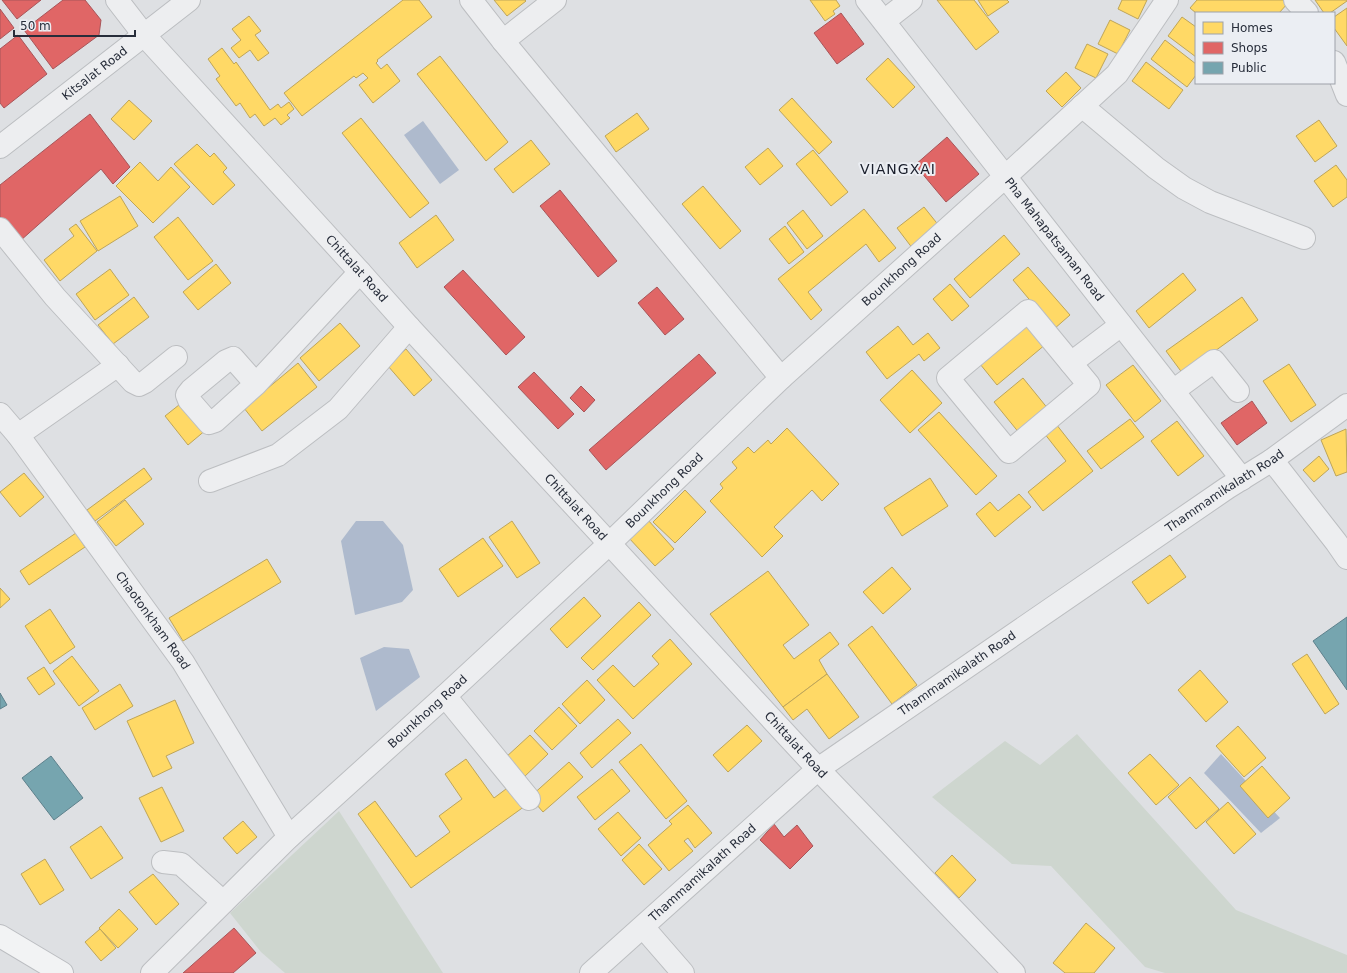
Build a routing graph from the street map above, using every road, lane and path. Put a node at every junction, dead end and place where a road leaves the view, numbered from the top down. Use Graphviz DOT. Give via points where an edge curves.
graph roads {
  1 [pos="118,0"];
  2 [pos="189,0"];
  3 [pos="471,0"];
  4 [pos="555,0"];
  5 [pos="867,0"];
  6 [pos="911,0"];
  7 [pos="1167,0"];
  8 [pos="1295,0"];
  9 [pos="1306,12"];
  10 [pos="884,21"];
  11 [pos="144,35"];
  12 [pos="503,41"];
  13 [pos="1335,65"];
  14 [pos="1347,95"];
  15 [pos="1082,106"];
  16 [pos="0,147"];
  17 [pos="1005,177"];
  18 [pos="0,229"];
  19 [pos="1304,238"];
  20 [pos="360,272"];
  21 [pos="1121,325"];
  22 [pos="409,327"];
  23 [pos="176,357"];
  24 [pos="1071,364"];
  25 [pos="118,365"];
  26 [pos="781,378"];
  27 [pos="256,384"];
  28 [pos="1172,391"];
  29 [pos="1238,391"];
  30 [pos="1347,405"];
  31 [pos="0,414"];
  32 [pos="18,435"];
  33 [pos="1272,460"];
  34 [pos="1242,479"];
  35 [pos="210,481"];
  36 [pos="609,544"];
  37 [pos="1347,558"];
  38 [pos="445,696"];
  39 [pos="818,769"];
  40 [pos="529,799"];
  41 [pos="289,837"];
  42 [pos="163,862"];
  43 [pos="224,902"];
  44 [pos="643,927"];
  45 [pos="0,936"];
  46 [pos="599,971"];
  47 [pos="54,973"];
  48 [pos="152,973"];
  49 [pos="683,973"];
  50 [pos="1014,973"];
  1 -- 11 [label="street, Chittalat Road"];
  2 -- 11 [label="street, Kitsalat Road"];
  3 -- 12 [label="street"];
  4 -- 12 [label="street"];
  5 -- 10 [label="street, Pha Mahapatsaman Road"];
  6 -- 10 [label="street"];
  7 -- 15 [label="street, Bounkhong Road" via="1117,74"];
  8 -- 9 [label="street"];
  10 -- 17 [label="street, Pha Mahapatsaman Road"];
  11 -- 16 [label="street, Kitsalat Road"];
  11 -- 20 [label="street, Chittalat Road"];
  12 -- 26 [label="street"];
  13 -- 14 [label="street"];
  15 -- 17 [label="street, Bounkhong Road"];
  15 -- 19 [label="street" via="1184,188 1210,202"];
  17 -- 21 [label="street, Pha Mahapatsaman Road"];
  17 -- 26 [label="street, Bounkhong Road"];
  18 -- 25 [label="street" via="56,297"];
  20 -- 22 [label="street, Chittalat Road"];
  20 -- 27 [label="street"];
  21 -- 24 [label="street"];
  21 -- 28 [label="street, Pha Mahapatsaman Road"];
  22 -- 35 [label="street" via="338,409 278,455"];
  22 -- 36 [label="street, Chittalat Road"];
  23 -- 25 [label="street" via="139,385"];
  24 -- 24 [label="street" via="1089,385 1009,452 948,378 1028,312"];
  25 -- 32 [label="street"];
  26 -- 36 [label="street, Bounkhong Road"];
  28 -- 29 [label="street" via="1214,361"];
  28 -- 34 [label="street, Pha Mahapatsaman Road"];
  30 -- 33 [label="street, Thammamikalath Road"];
  31 -- 32 [label="street, Chaotonkham Road"];
  32 -- 41 [label="street, Chaotonkham Road" via="183,662"];
  33 -- 34 [label="street, Thammamikalath Road"];
  33 -- 37 [label="street"];
  34 -- 39 [label="street, Thammamikalath Road"];
  36 -- 38 [label="street, Bounkhong Road"];
  36 -- 39 [label="street, Chittalat Road"];
  38 -- 40 [label="street"];
  38 -- 41 [label="street, Bounkhong Road"];
  39 -- 44 [label="street, Thammamikalath Road"];
  39 -- 50 [label="street, Chittalat Road"];
  41 -- 43 [label="street, Bounkhong Road"];
  42 -- 43 [label="street" via="181,864"];
  43 -- 48 [label="street, Bounkhong Road"];
  44 -- 46 [label="street, Thammamikalath Road"];
  44 -- 49 [label="street"];
  45 -- 47 [label="main road"];
}
